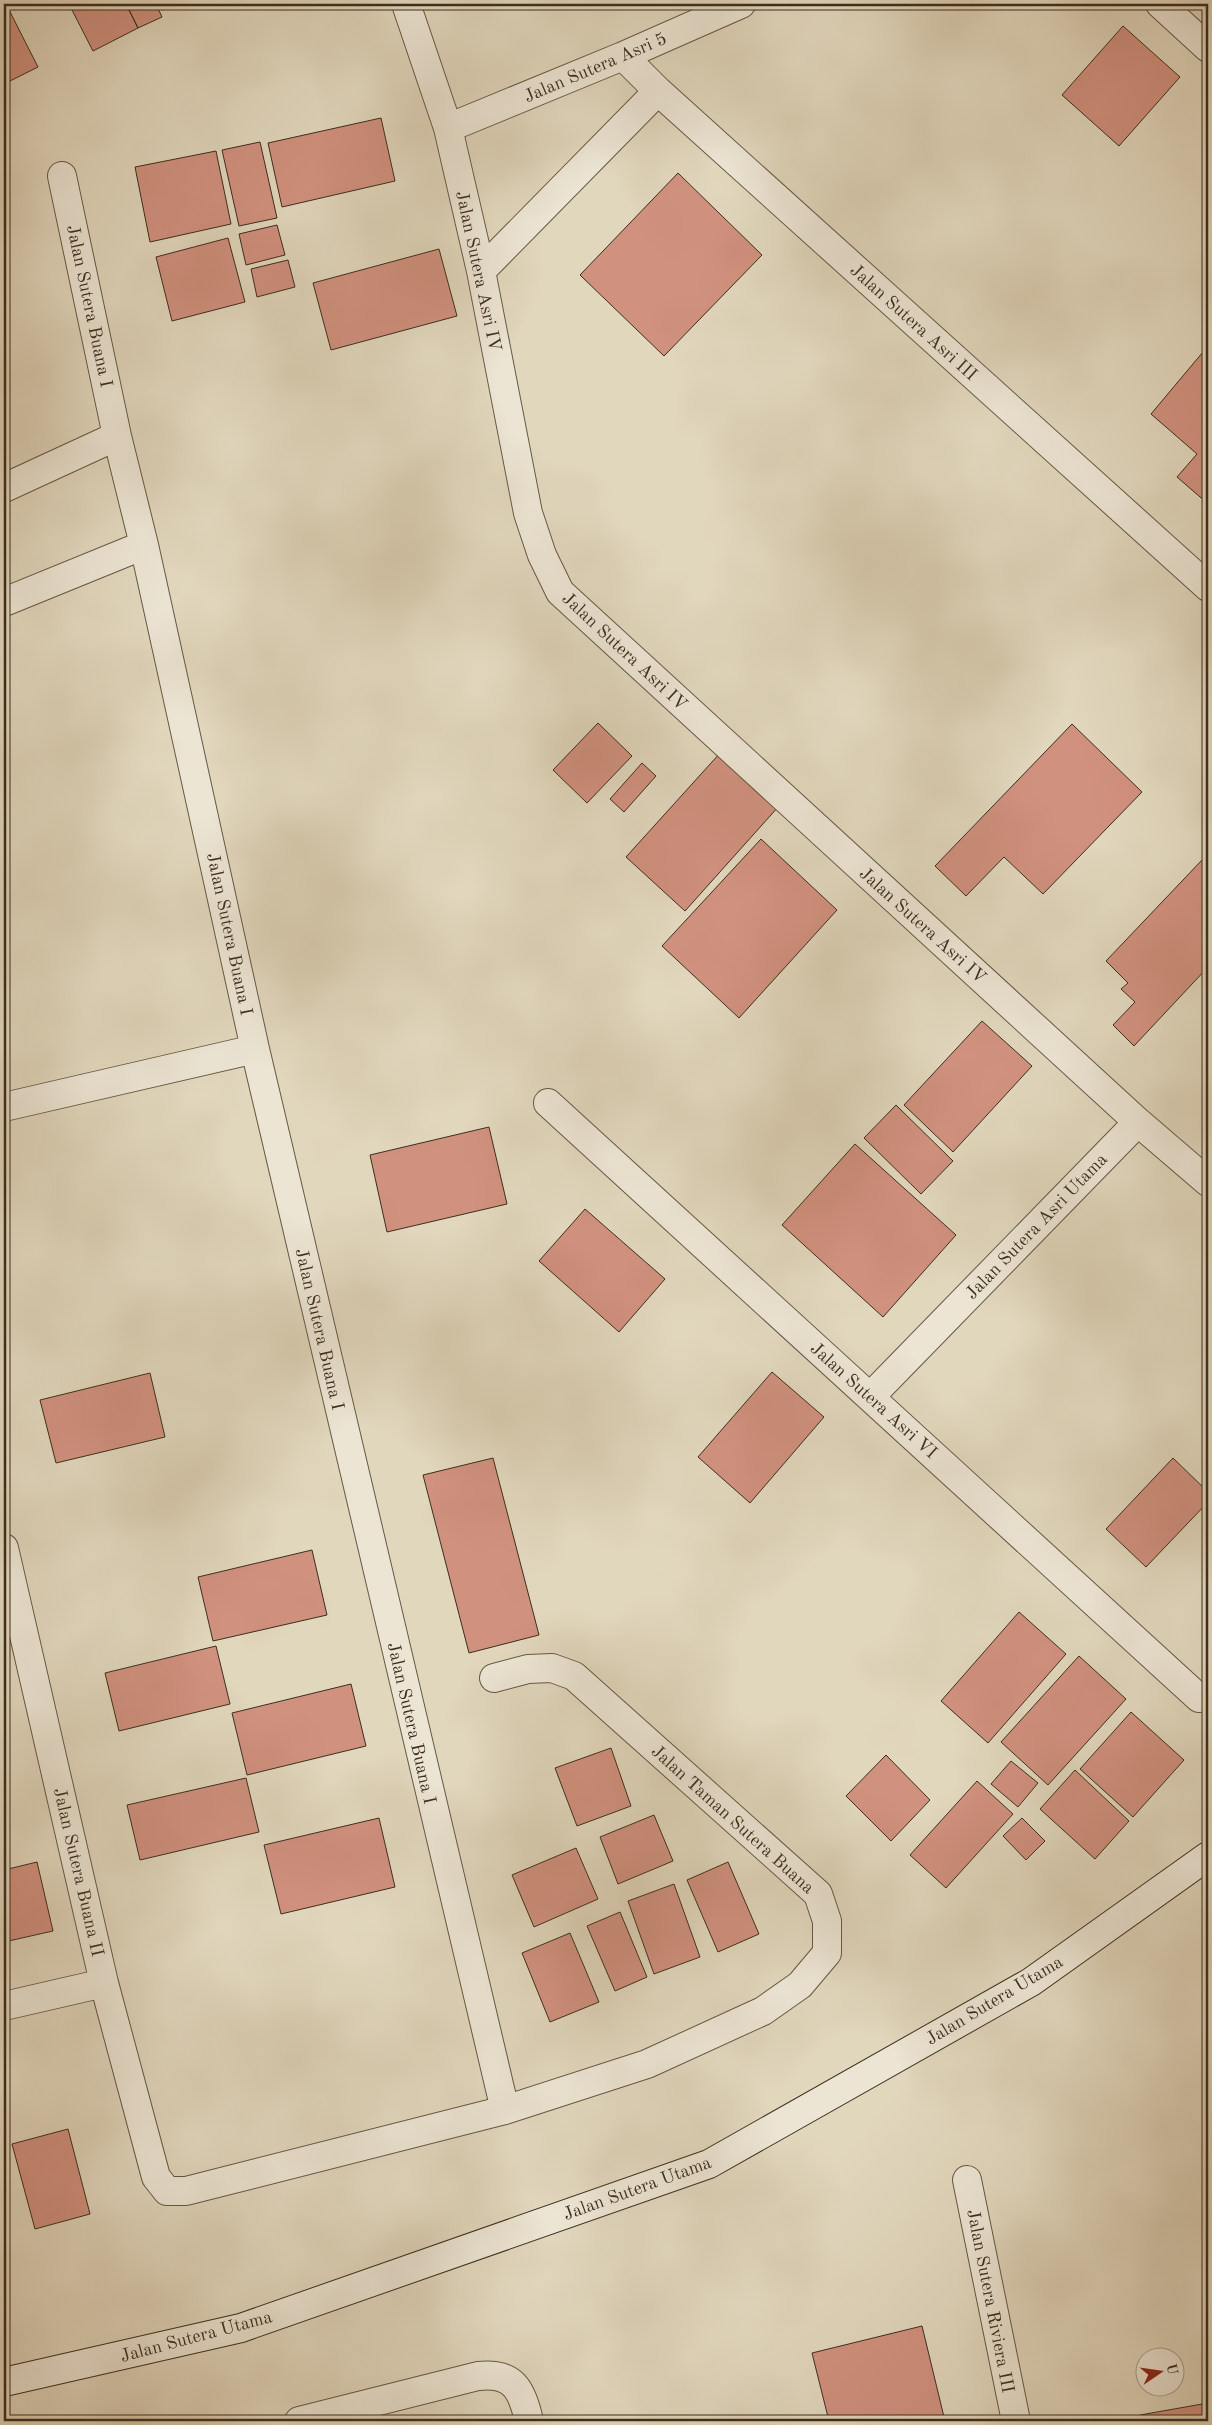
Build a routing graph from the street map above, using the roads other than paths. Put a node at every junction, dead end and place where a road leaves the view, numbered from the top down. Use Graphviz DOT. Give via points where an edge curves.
graph roads {
  1 [pos="406,4"];
  2 [pos="741,4"];
  3 [pos="1160,4"];
  4 [pos="1208,48"];
  5 [pos="623,56"];
  6 [pos="658,91"];
  7 [pos="448,128"];
  8 [pos="62,176"];
  9 [pos="481,271"];
  10 [pos="118,436"];
  11 [pos="4,488"];
  12 [pos="144,545"];
  13 [pos="1208,587"];
  14 [pos="4,602"];
  15 [pos="255,1049"];
  16 [pos="548,1103"];
  17 [pos="4,1107"];
  18 [pos="1138,1122"];
  19 [pos="1208,1182"];
  20 [pos="870,1397"];
  21 [pos="4,1548"];
  22 [pos="494,1678"];
  23 [pos="1199,1698"];
  24 [pos="1208,1856"];
  25 [pos="104,1983"];
  26 [pos="4,2006"];
  27 [pos="505,2110"];
  28 [pos="967,2180"];
  29 [pos="167,2191"];
  30 [pos="4,2382"];
  31 [pos="299,2421"];
  32 [pos="529,2421"];
  33 [pos="1016,2421"];
  1 -- 7 [label="street, Jalan Sutera Asri IV"];
  2 -- 5 [label="street, Jalan Sutera Asri 5"];
  3 -- 4 [label="street"];
  5 -- 6 [label="street, Jalan Sutera Asri III"];
  5 -- 7 [label="street, Jalan Sutera Asri 5"];
  6 -- 9 [label="street"];
  6 -- 13 [label="street, Jalan Sutera Asri III"];
  7 -- 9 [label="street, Jalan Sutera Asri IV"];
  8 -- 10 [label="street, Jalan Sutera Buana I"];
  9 -- 18 [label="street, Jalan Sutera Asri IV" via="528,513 542,555 560,592"];
  10 -- 11 [label="street"];
  10 -- 12 [label="street, Jalan Sutera Buana I"];
  12 -- 14 [label="street"];
  12 -- 15 [label="street, Jalan Sutera Buana I"];
  15 -- 17 [label="street"];
  15 -- 27 [label="street, Jalan Sutera Buana I"];
  16 -- 20 [label="street, Jalan Sutera Asri VI"];
  18 -- 19 [label="street"];
  18 -- 20 [label="street, Jalan Sutera Asri Utama"];
  20 -- 23 [label="street, Jalan Sutera Asri VI"];
  21 -- 25 [label="street, Jalan Sutera Buana II"];
  22 -- 27 [label="street, Jalan Taman Sutera Buana" via="528,1669 552,1668 574,1676 818,1894 827,1921 827,1953 800,1985 763,2011 647,2064"];
  24 -- 30 [label="street, Jalan Sutera Utama" via="1031,1982 709,2164 240,2328"];
  25 -- 26 [label="street"];
  25 -- 29 [label="street, Jalan Sutera Buana II" via="156,2177"];
  27 -- 29 [label="street, Jalan Taman Sutera Buana" via="186,2191"];
  28 -- 33 [label="street, Jalan Sutera Riviera III"];
  31 -- 32 [label="street" via="496,2374 517,2388"];
}
